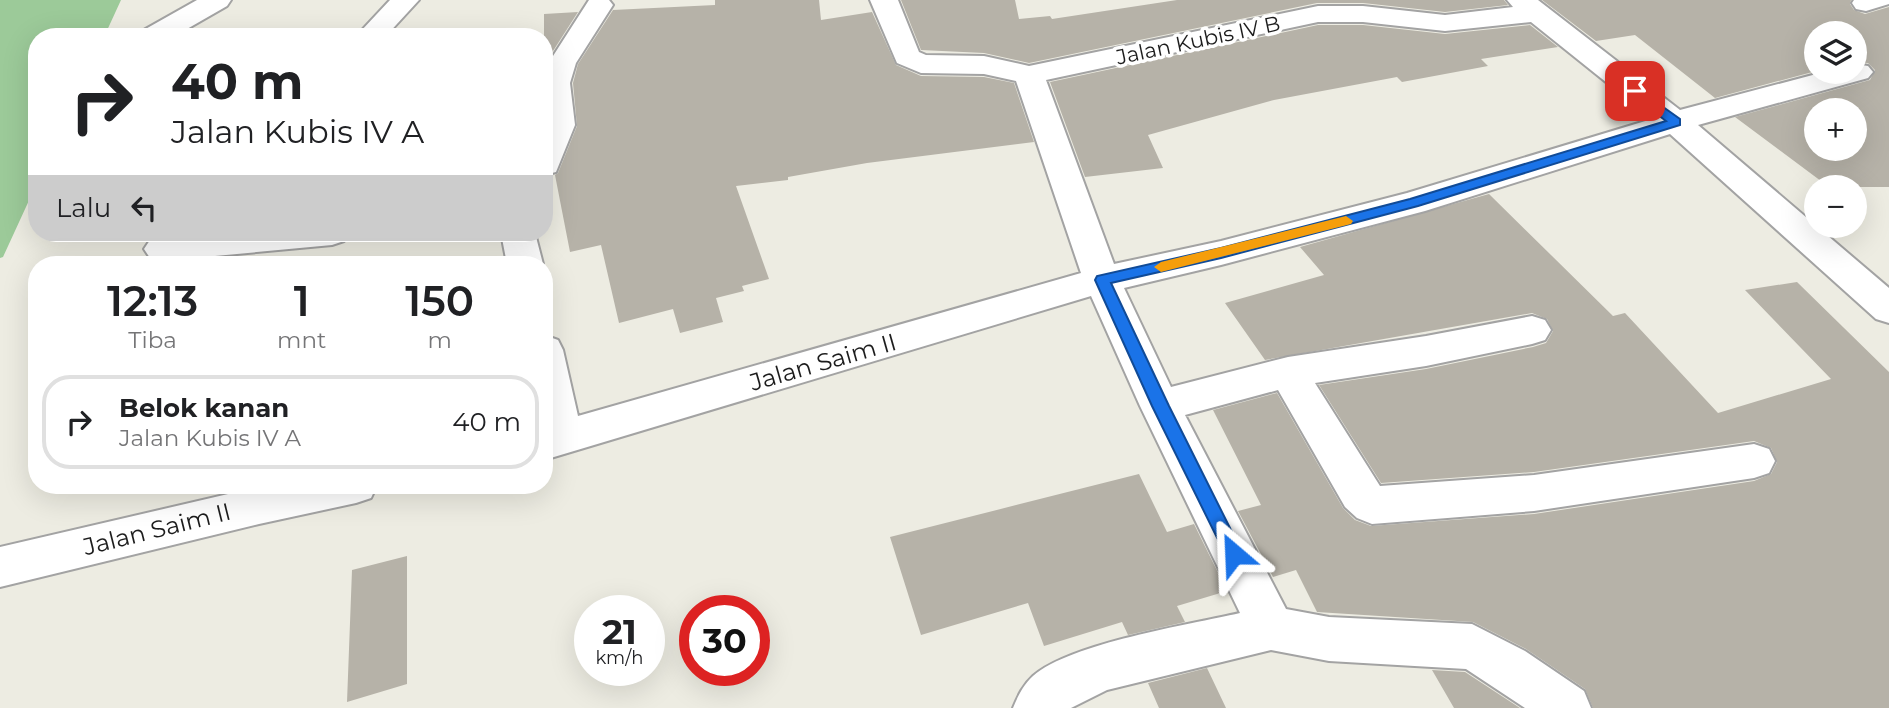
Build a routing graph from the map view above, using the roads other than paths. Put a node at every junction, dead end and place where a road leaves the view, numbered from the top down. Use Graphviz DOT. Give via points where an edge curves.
graph roads {
  1 [pos="217,0"];
  2 [pos="405,0"];
  3 [pos="884,0"];
  4 [pos="599,5"];
  5 [pos="1527,6"];
  6 [pos="1310,7"];
  7 [pos="168,28"];
  8 [pos="378,28"];
  9 [pos="1029,75"];
  10 [pos="1814,84"];
  11 [pos="1676,122"];
  12 [pos="553,141"];
  13 [pos="314,242"];
  14 [pos="162,249"];
  15 [pos="1102,280"];
  16 [pos="1889,309"];
  17 [pos="1532,330"];
  18 [pos="1288,372"];
  19 [pos="1160,406"];
  20 [pos="553,441"];
  21 [pos="1754,461"];
  22 [pos="261,495"];
  23 [pos="0,567"];
  24 [pos="1271,628"];
  25 [pos="1038,708"];
  26 [pos="1566,708"];
  1 -- 7 [label="street"];
  2 -- 8 [label="street"];
  3 -- 9 [label="street" via="907,57 921,64 984,65"];
  4 -- 12 [label="street" via="561,63 555,83 559,125"];
  5 -- 6 [label="street, Jalan Kubis IV B" via="1445,23"];
  5 -- 11 [label="street"];
  6 -- 9 [label="street, Jalan Kubis IV B"];
  9 -- 15 [label="street"];
  10 -- 11 [label="street, Jalan Saim II"];
  11 -- 15 [label="street, Jalan Saim II" via="1413,203"];
  11 -- 16 [label="street"];
  13 -- 14 [label="street"];
  15 -- 19 [label="street"];
  15 -- 20 [label="street, Jalan Saim II"];
  17 -- 18 [label="street"];
  18 -- 19 [label="street"];
  18 -- 21 [label="street" via="1360,494 1372,505 1534,493"];
  19 -- 24 [label="street"];
  22 -- 23 [label="street, Jalan Saim II"];
  24 -- 25 [label="street" via="1080,676"];
  24 -- 26 [label="street" via="1329,639 1472,647"];
}
